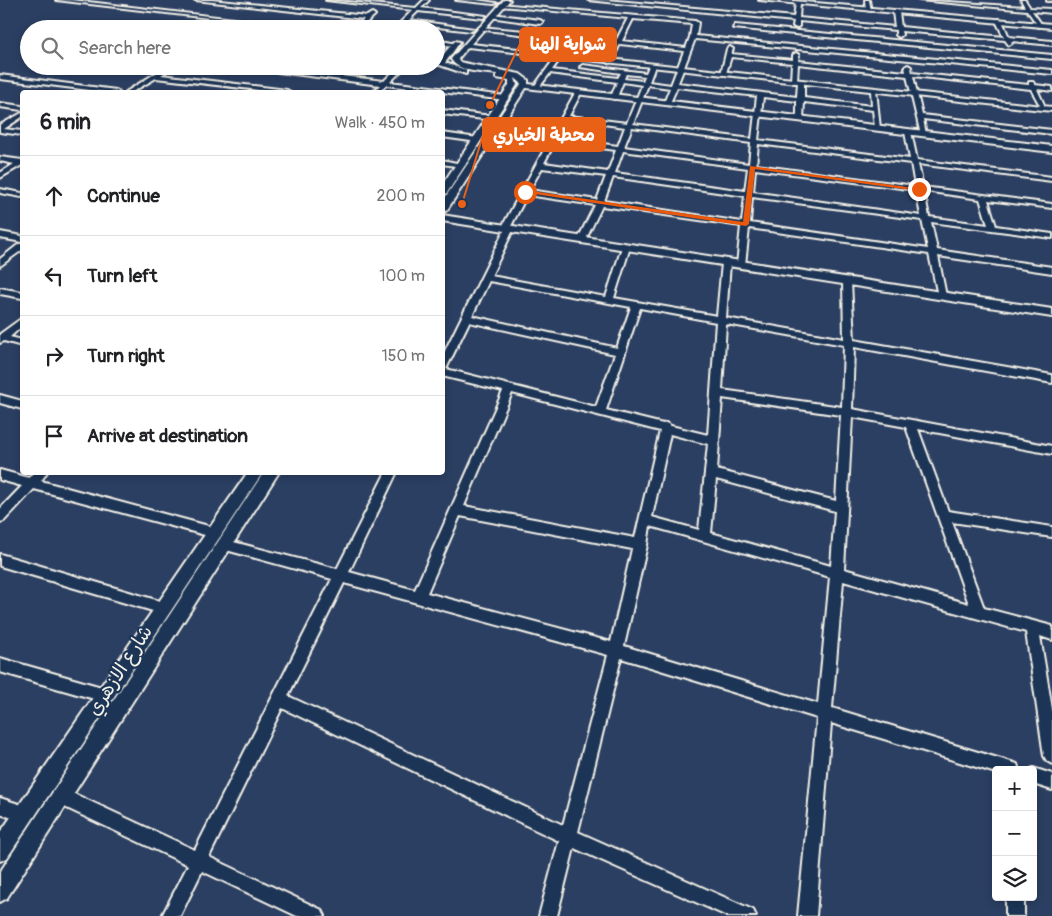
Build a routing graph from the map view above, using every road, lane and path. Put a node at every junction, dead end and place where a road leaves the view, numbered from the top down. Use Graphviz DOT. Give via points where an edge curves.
graph roads {
  1 [pos="58,0"];
  2 [pos="197,0"];
  3 [pos="328,0"];
  4 [pos="332,0"];
  5 [pos="391,0"];
  6 [pos="427,0"];
  7 [pos="458,0"];
  8 [pos="590,0"];
  9 [pos="762,0"];
  10 [pos="867,0"];
  11 [pos="921,0"];
  12 [pos="1022,0"];
  13 [pos="939,1"];
  14 [pos="500,2"];
  15 [pos="802,2"];
  16 [pos="980,3"];
  17 [pos="384,6"];
  18 [pos="416,9"];
  19 [pos="1028,9"];
  20 [pos="549,10"];
  21 [pos="869,10"];
  22 [pos="1052,11"];
  23 [pos="316,12"];
  24 [pos="896,12"];
  25 [pos="738,14"];
  26 [pos="487,16"];
  27 [pos="946,16"];
  28 [pos="309,17"];
  29 [pos="630,17"];
  30 [pos="369,18"];
  31 [pos="796,19"];
  32 [pos="236,20"];
  33 [pos="366,20"];
  34 [pos="405,20"];
  35 [pos="999,21"];
  36 [pos="540,22"];
  37 [pos="445,25"];
  38 [pos="1039,25"];
  39 [pos="1052,26"];
  40 [pos="735,27"];
  41 [pos="471,28"];
  42 [pos="898,28"];
  43 [pos="480,29"];
  44 [pos="532,33"];
  45 [pos="796,33"];
  46 [pos="541,34"];
  47 [pos="693,37"];
  48 [pos="1006,39"];
  49 [pos="734,41"];
  50 [pos="619,42"];
  51 [pos="445,43"];
  52 [pos="901,43"];
  53 [pos="1052,43"];
  54 [pos="455,44"];
  55 [pos="466,45"];
  56 [pos="797,47"];
  57 [pos="686,50"];
  58 [pos="528,53"];
  59 [pos="1014,54"];
  60 [pos="728,55"];
  61 [pos="445,56"];
  62 [pos="559,56"];
  63 [pos="1052,57"];
  64 [pos="907,58"];
  65 [pos="609,61"];
  66 [pos="794,62"];
  67 [pos="627,63"];
  68 [pos="554,64"];
  69 [pos="562,65"];
  70 [pos="571,66"];
  71 [pos="652,66"];
  72 [pos="445,67"];
  73 [pos="681,69"];
  74 [pos="1025,70"];
  75 [pos="548,71"];
  76 [pos="624,72"];
  77 [pos="1052,72"];
  78 [pos="724,74"];
  79 [pos="909,74"];
  80 [pos="278,75"];
  81 [pos="308,75"];
  82 [pos="394,75"];
  83 [pos="650,75"];
  84 [pos="155,76"];
  85 [pos="0,78"];
  86 [pos="221,78"];
  87 [pos="275,78"];
  88 [pos="621,80"];
  89 [pos="797,82"];
  90 [pos="214,83"];
  91 [pos="647,83"];
  92 [pos="268,84"];
  93 [pos="384,84"];
  94 [pos="524,86"];
  95 [pos="674,86"];
  96 [pos="1032,87"];
  97 [pos="536,88"];
  98 [pos="1052,89"];
  99 [pos="99,90"];
  100 [pos="132,90"];
  101 [pos="252,90"];
  102 [pos="259,90"];
  103 [pos="378,90"];
  104 [pos="436,90"];
  105 [pos="874,90"];
  106 [pos="445,91"];
  107 [pos="578,93"];
  108 [pos="760,94"];
  109 [pos="914,94"];
  110 [pos="614,97"];
  111 [pos="505,98"];
  112 [pos="800,99"];
  113 [pos="641,100"];
  114 [pos="667,103"];
  115 [pos="0,105"];
  116 [pos="20,108"];
  117 [pos="876,108"];
  118 [pos="1044,108"];
  119 [pos="1052,109"];
  120 [pos="445,112"];
  121 [pos="759,114"];
  122 [pos="20,116"];
  123 [pos="565,117"];
  124 [pos="919,117"];
  125 [pos="492,118"];
  126 [pos="800,119"];
  127 [pos="630,125"];
  128 [pos="878,128"];
  129 [pos="0,129"];
  130 [pos="908,132"];
  131 [pos="1052,132"];
  132 [pos="20,133"];
  133 [pos="923,134"];
  134 [pos="445,135"];
  135 [pos="478,140"];
  136 [pos="490,140"];
  137 [pos="756,141"];
  138 [pos="551,143"];
  139 [pos="620,149"];
  140 [pos="1052,149"];
  141 [pos="0,159"];
  142 [pos="914,161"];
  143 [pos="445,162"];
  144 [pos="20,163"];
  145 [pos="20,164"];
  146 [pos="462,165"];
  147 [pos="539,165"];
  148 [pos="752,167"];
  149 [pos="610,174"];
  150 [pos="0,176"];
  151 [pos="1052,179"];
  152 [pos="445,189"];
  153 [pos="919,189"];
  154 [pos="0,191"];
  155 [pos="525,192"];
  156 [pos="750,194"];
  157 [pos="20,195"];
  158 [pos="983,197"];
  159 [pos="600,202"];
  160 [pos="445,206"];
  161 [pos="1052,206"];
  162 [pos="445,218"];
  163 [pos="924,218"];
  164 [pos="746,224"];
  165 [pos="508,227"];
  166 [pos="993,228"];
  167 [pos="0,235"];
  168 [pos="1052,236"];
  169 [pos="582,239"];
  170 [pos="20,240"];
  171 [pos="626,246"];
  172 [pos="20,248"];
  173 [pos="931,252"];
  174 [pos="0,263"];
  175 [pos="726,263"];
  176 [pos="741,265"];
  177 [pos="1052,270"];
  178 [pos="486,278"];
  179 [pos="847,282"];
  180 [pos="0,291"];
  181 [pos="20,295"];
  182 [pos="942,296"];
  183 [pos="610,301"];
  184 [pos="636,306"];
  185 [pos="1052,313"];
  186 [pos="467,318"];
  187 [pos="720,321"];
  188 [pos="20,323"];
  189 [pos="1,339"];
  190 [pos="20,343"];
  191 [pos="849,343"];
  192 [pos="620,352"];
  193 [pos="445,365"];
  194 [pos="445,370"];
  195 [pos="1052,378"];
  196 [pos="509,388"];
  197 [pos="716,393"];
  198 [pos="0,399"];
  199 [pos="20,404"];
  200 [pos="600,411"];
  201 [pos="847,412"];
  202 [pos="910,423"];
  203 [pos="666,427"];
  204 [pos="714,441"];
  205 [pos="1052,450"];
  206 [pos="712,474"];
  207 [pos="0,475"];
  208 [pos="40,475"];
  209 [pos="254,475"];
  210 [pos="270,475"];
  211 [pos="391,475"];
  212 [pos="32,484"];
  213 [pos="840,507"];
  214 [pos="457,510"];
  215 [pos="943,515"];
  216 [pos="0,517"];
  217 [pos="646,520"];
  218 [pos="1052,532"];
  219 [pos="704,535"];
  220 [pos="221,539"];
  221 [pos="641,545"];
  222 [pos="0,560"];
  223 [pos="837,572"];
  224 [pos="340,577"];
  225 [pos="418,598"];
  226 [pos="163,608"];
  227 [pos="979,612"];
  228 [pos="1032,628"];
  229 [pos="1052,633"];
  230 [pos="616,650"];
  231 [pos="0,665"];
  232 [pos="105,695"];
  233 [pos="279,699"];
  234 [pos="826,714"];
  235 [pos="1052,756"];
  236 [pos="998,766"];
  237 [pos="1037,777"];
  238 [pos="1052,782"];
  239 [pos="62,797"];
  240 [pos="0,806"];
  241 [pos="25,814"];
  242 [pos="568,836"];
  243 [pos="0,851"];
  244 [pos="199,860"];
  245 [pos="0,891"];
  246 [pos="1015,901"];
  247 [pos="171,916"];
  248 [pos="316,916"];
  249 [pos="548,916"];
  250 [pos="746,916"];
  251 [pos="807,916"];
  252 [pos="1015,916"];
  1 -- 32 [label="street"];
  2 -- 23 [label="street"];
  3 -- 4 [label="street"];
  4 -- 17 [label="street"];
  4 -- 23 [label="street"];
  5 -- 17 [label="street"];
  6 -- 18 [label="street"];
  7 -- 14 [label="street"];
  8 -- 25 [label="street"];
  9 -- 15 [label="street"];
  10 -- 21 [label="street"];
  11 -- 13 [label="street"];
  12 -- 19 [label="street"];
  13 -- 16 [label="street"];
  13 -- 27 [label="street"];
  14 -- 20 [label="street"];
  14 -- 26 [label="street"];
  15 -- 21 [label="street"];
  15 -- 31 [label="street"];
  16 -- 19 [label="street"];
  17 -- 18 [label="street"];
  17 -- 30 [label="street"];
  18 -- 26 [label="street"];
  18 -- 34 [label="street"];
  19 -- 22 [label="street"];
  19 -- 38 [label="street"];
  20 -- 29 [label="street"];
  20 -- 36 [label="street"];
  21 -- 24 [label="street"];
  23 -- 28 [label="street"];
  23 -- 30 [label="street"];
  24 -- 27 [label="street"];
  24 -- 42 [label="street"];
  25 -- 31 [label="street"];
  25 -- 40 [label="street"];
  26 -- 36 [label="street"];
  26 -- 41 [label="street"];
  26 -- 43 [label="street"];
  27 -- 35 [label="street"];
  29 -- 47 [label="street" via="695,23"];
  29 -- 50 [label="street"];
  30 -- 33 [label="street"];
  31 -- 42 [label="street"];
  31 -- 45 [label="street"];
  35 -- 38 [label="street"];
  35 -- 48 [label="street"];
  36 -- 44 [label="street"];
  37 -- 41 [label="street"];
  38 -- 39 [label="street"];
  40 -- 45 [label="street"];
  40 -- 49 [label="street"];
  41 -- 54 [label="street"];
  42 -- 48 [label="street"];
  42 -- 52 [label="street"];
  43 -- 44 [label="street"];
  43 -- 55 [label="street"];
  44 -- 46 [label="street"];
  45 -- 52 [label="street"];
  45 -- 56 [label="street"];
  46 -- 50 [label="street"];
  46 -- 58 [label="street"];
  47 -- 49 [label="street"];
  47 -- 57 [label="street"];
  48 -- 53 [label="street"];
  48 -- 59 [label="street"];
  49 -- 56 [label="street"];
  49 -- 60 [label="street"];
  50 -- 57 [label="street"];
  50 -- 65 [label="street"];
  51 -- 54 [label="street"];
  52 -- 59 [label="street"];
  52 -- 64 [label="street"];
  54 -- 61 [label="street"];
  55 -- 58 [label="street"];
  55 -- 94 [label="street" via="454,59 456,63 472,69 517,76"];
  56 -- 64 [label="street"];
  56 -- 66 [label="street"];
  57 -- 73 [label="street"];
  58 -- 62 [label="street"];
  59 -- 63 [label="street"];
  59 -- 74 [label="street"];
  60 -- 66 [label="street"];
  60 -- 78 [label="street"];
  62 -- 65 [label="street"];
  62 -- 68 [label="street"];
  64 -- 74 [label="street"];
  64 -- 79 [label="street"];
  65 -- 67 [label="street"];
  66 -- 79 [label="street"];
  66 -- 89 [label="street"];
  67 -- 71 [label="street"];
  67 -- 76 [label="street"];
  68 -- 69 [label="street"];
  68 -- 75 [label="street"];
  70 -- 76 [label="street"];
  71 -- 73 [label="street"];
  71 -- 83 [label="street"];
  72 -- 111 [label="street" via="512,79 513,85"];
  73 -- 78 [label="street"];
  73 -- 95 [label="street"];
  74 -- 77 [label="street"];
  74 -- 96 [label="street"];
  75 -- 88 [label="street"];
  75 -- 97 [label="street"];
  76 -- 83 [label="street"];
  76 -- 88 [label="street"];
  78 -- 89 [label="street"];
  79 -- 96 [label="street"];
  79 -- 109 [label="street"];
  80 -- 87 [label="street"];
  81 -- 93 [label="street"];
  82 -- 93 [label="street"];
  83 -- 91 [label="street"];
  84 -- 90 [label="street"];
  84 -- 100 [label="street"];
  85 -- 99 [label="street"];
  86 -- 90 [label="street"];
  88 -- 91 [label="street"];
  88 -- 110 [label="street"];
  89 -- 105 [label="street"];
  89 -- 112 [label="street"];
  90 -- 101 [label="street"];
  91 -- 95 [label="street"];
  91 -- 113 [label="street"];
  92 -- 102 [label="street"];
  93 -- 103 [label="street"];
  93 -- 104 [label="street"];
  94 -- 97 [label="street"];
  94 -- 136 [label="street"];
  95 -- 108 [label="street"];
  95 -- 114 [label="street"];
  96 -- 98 [label="street"];
  96 -- 118 [label="street"];
  97 -- 107 [label="street"];
  105 -- 109 [label="street"];
  105 -- 117 [label="street"];
  106 -- 111 [label="street"];
  107 -- 110 [label="street"];
  107 -- 123 [label="street"];
  108 -- 112 [label="street"];
  108 -- 121 [label="street"];
  109 -- 118 [label="street"];
  109 -- 124 [label="street"];
  110 -- 113 [label="street"];
  111 -- 125 [label="street"];
  112 -- 117 [label="street"];
  112 -- 126 [label="street"];
  113 -- 114 [label="street"];
  113 -- 127 [label="street"];
  114 -- 121 [label="street"];
  115 -- 116 [label="street"];
  117 -- 128 [label="street"];
  118 -- 119 [label="street"];
  120 -- 125 [label="street"];
  121 -- 126 [label="street"];
  121 -- 137 [label="street"];
  122 -- 129 [label="street"];
  123 -- 127 [label="street"];
  123 -- 138 [label="street"];
  124 -- 131 [label="street"];
  124 -- 133 [label="street"];
  125 -- 135 [label="street"];
  126 -- 128 [label="street"];
  127 -- 137 [label="street"];
  127 -- 139 [label="street"];
  128 -- 130 [label="street"];
  129 -- 132 [label="street"];
  130 -- 133 [label="street"];
  130 -- 142 [label="street"];
  133 -- 140 [label="street"];
  134 -- 135 [label="street"];
  135 -- 146 [label="street"];
  136 -- 138 [label="street"];
  136 -- 160 [label="street"];
  137 -- 142 [label="street"];
  137 -- 148 [label="street"];
  138 -- 139 [label="street"];
  138 -- 147 [label="street"];
  139 -- 148 [label="street"];
  139 -- 149 [label="street"];
  141 -- 144 [label="street"];
  142 -- 151 [label="street"];
  142 -- 153 [label="street"];
  143 -- 146 [label="street"];
  145 -- 150 [label="street"];
  146 -- 152 [label="street"];
  147 -- 149 [label="street"];
  147 -- 155 [label="street"];
  148 -- 153 [label="street"];
  148 -- 156 [label="street"];
  149 -- 156 [label="street"];
  149 -- 159 [label="street"];
  153 -- 158 [label="street"];
  153 -- 163 [label="street"];
  154 -- 157 [label="street"];
  155 -- 159 [label="street"];
  155 -- 165 [label="street"];
  156 -- 163 [label="street"];
  156 -- 164 [label="street"];
  158 -- 161 [label="street"];
  158 -- 166 [label="street"];
  159 -- 164 [label="street"];
  159 -- 169 [label="street"];
  162 -- 165 [label="street"];
  163 -- 166 [label="street"];
  163 -- 173 [label="street"];
  164 -- 173 [label="street"];
  164 -- 176 [label="street"];
  165 -- 169 [label="street"];
  165 -- 178 [label="street"];
  166 -- 168 [label="street"];
  167 -- 170 [label="street"];
  169 -- 171 [label="street"];
  171 -- 175 [label="street"];
  171 -- 183 [label="street"];
  172 -- 174 [label="street"];
  173 -- 177 [label="street"];
  173 -- 182 [label="street"];
  175 -- 176 [label="street"];
  175 -- 187 [label="street"];
  176 -- 179 [label="street"];
  178 -- 183 [label="street"];
  178 -- 186 [label="street"];
  179 -- 182 [label="street"];
  179 -- 191 [label="street"];
  180 -- 181 [label="street"];
  182 -- 185 [label="street"];
  183 -- 184 [label="street"];
  184 -- 187 [label="street"];
  184 -- 192 [label="street"];
  186 -- 192 [label="street"];
  186 -- 193 [label="street"];
  187 -- 191 [label="street"];
  187 -- 197 [label="street"];
  188 -- 189 [label="street"];
  189 -- 190 [label="street"];
  191 -- 195 [label="street"];
  191 -- 201 [label="street"];
  192 -- 200 [label="street"];
  194 -- 196 [label="street"];
  196 -- 200 [label="street"];
  196 -- 214 [label="street"];
  197 -- 201 [label="street"];
  197 -- 204 [label="street"];
  198 -- 199 [label="street"];
  200 -- 203 [label="street"];
  201 -- 202 [label="street"];
  201 -- 213 [label="street"];
  202 -- 205 [label="street"];
  202 -- 215 [label="street"];
  203 -- 204 [label="street"];
  203 -- 217 [label="street"];
  204 -- 206 [label="street"];
  206 -- 213 [label="street"];
  206 -- 219 [label="street"];
  207 -- 212 [label="street"];
  208 -- 212 [label="street"];
  209 -- 220 [label="street, شارع الازهري"];
  210 -- 220 [label="street, شارع الازهري"];
  211 -- 224 [label="street"];
  212 -- 216 [label="street"];
  212 -- 220 [label="street"];
  213 -- 223 [label="street"];
  214 -- 221 [label="street"];
  214 -- 225 [label="street"];
  215 -- 218 [label="street"];
  215 -- 227 [label="street"];
  217 -- 219 [label="street"];
  217 -- 221 [label="street"];
  219 -- 223 [label="street"];
  220 -- 224 [label="street"];
  220 -- 226 [label="street, شارع الازهري"];
  220 -- 239 [label="street, شارع الازهري"];
  221 -- 230 [label="street"];
  222 -- 226 [label="street"];
  223 -- 227 [label="street"];
  223 -- 234 [label="street"];
  224 -- 225 [label="street"];
  224 -- 233 [label="street"];
  225 -- 230 [label="street"];
  226 -- 232 [label="street, شارع الازهري"];
  227 -- 228 [label="street"];
  228 -- 229 [label="street"];
  228 -- 235 [label="street"];
  230 -- 234 [label="street"];
  230 -- 242 [label="street"];
  231 -- 232 [label="street"];
  232 -- 241 [label="street, شارع الازهري"];
  233 -- 242 [label="street"];
  233 -- 244 [label="street"];
  234 -- 236 [label="street"];
  234 -- 251 [label="street"];
  237 -- 238 [label="street"];
  239 -- 244 [label="street"];
  239 -- 245 [label="street, شارع الازهري"];
  240 -- 241 [label="street"];
  241 -- 243 [label="street, شارع الازهري"];
  242 -- 249 [label="street"];
  242 -- 250 [label="street"];
  244 -- 247 [label="street"];
  244 -- 248 [label="street"];
  246 -- 252 [label="street"];
}
